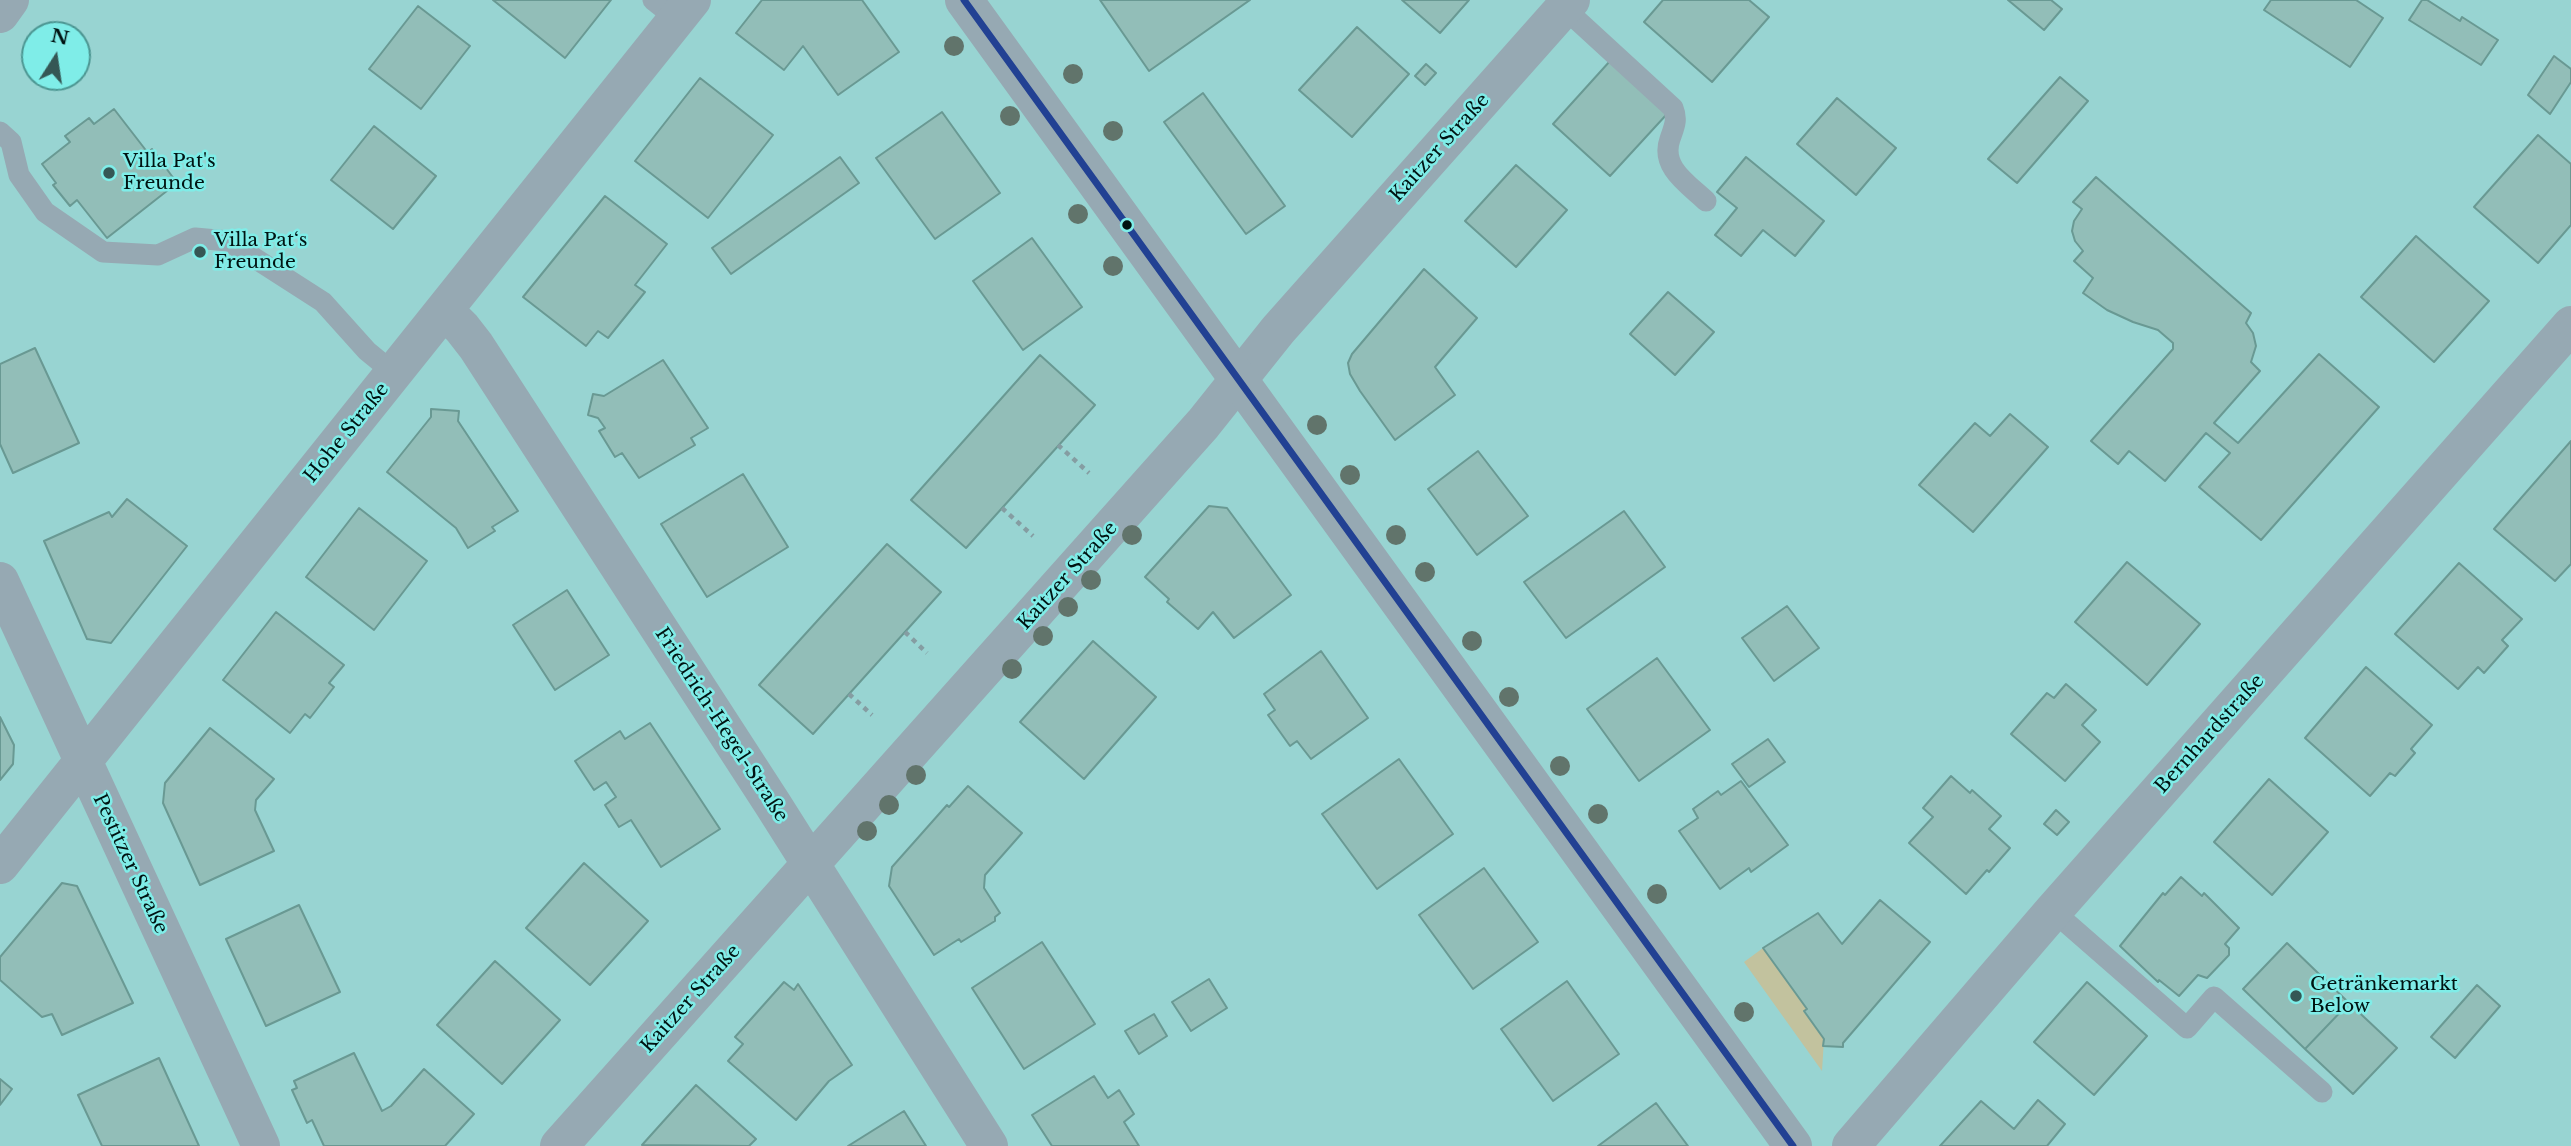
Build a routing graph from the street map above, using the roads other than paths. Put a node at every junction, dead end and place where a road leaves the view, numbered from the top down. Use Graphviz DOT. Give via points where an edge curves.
graph roads {
  1 [pos="10,0"];
  2 [pos="964,0"];
  3 [pos="1567,4"];
  4 [pos="674,6"];
  5 [pos="0,14"];
  6 [pos="0,132"];
  7 [pos="1706,201"];
  8 [pos="445,311"];
  9 [pos="2571,325"];
  10 [pos="395,374"];
  11 [pos="1239,379"];
  12 [pos="0,581"];
  13 [pos="82,762"];
  14 [pos="0,865"];
  15 [pos="810,866"];
  16 [pos="2053,911"];
  17 [pos="2322,1092"];
  18 [pos="261,1146"];
  19 [pos="559,1146"];
  20 [pos="989,1146"];
  21 [pos="1793,1146"];
  22 [pos="1851,1146"];
  1 -- 5 [label="street"];
  2 -- 11 [label="street"];
  3 -- 7 [label="lane" via="1674,108 1668,160"];
  3 -- 11 [label="street, Kaitzer Straße"];
  4 -- 8 [label="street, Hohe Straße"];
  6 -- 10 [label="lane" via="11,142 19,175 45,212 103,252 158,255 194,238 228,242 323,302 367,351"];
  8 -- 10 [label="street, Hohe Straße"];
  8 -- 15 [label="street, Friedrich-Hegel-Straße" via="476,346"];
  9 -- 16 [label="street, Bernhardstraße"];
  10 -- 13 [label="street, Hohe Straße"];
  11 -- 15 [label="street, Kaitzer Straße"];
  11 -- 21 [label="street"];
  12 -- 13 [label="street, Pestitzer Straße"];
  13 -- 14 [label="street, Hohe Straße"];
  13 -- 18 [label="street, Pestitzer Straße"];
  15 -- 19 [label="street, Kaitzer Straße"];
  15 -- 20 [label="street, Friedrich-Hegel-Straße"];
  16 -- 17 [label="lane" via="2187,1028 2214,998"];
  16 -- 22 [label="street, Bernhardstraße"];
}
